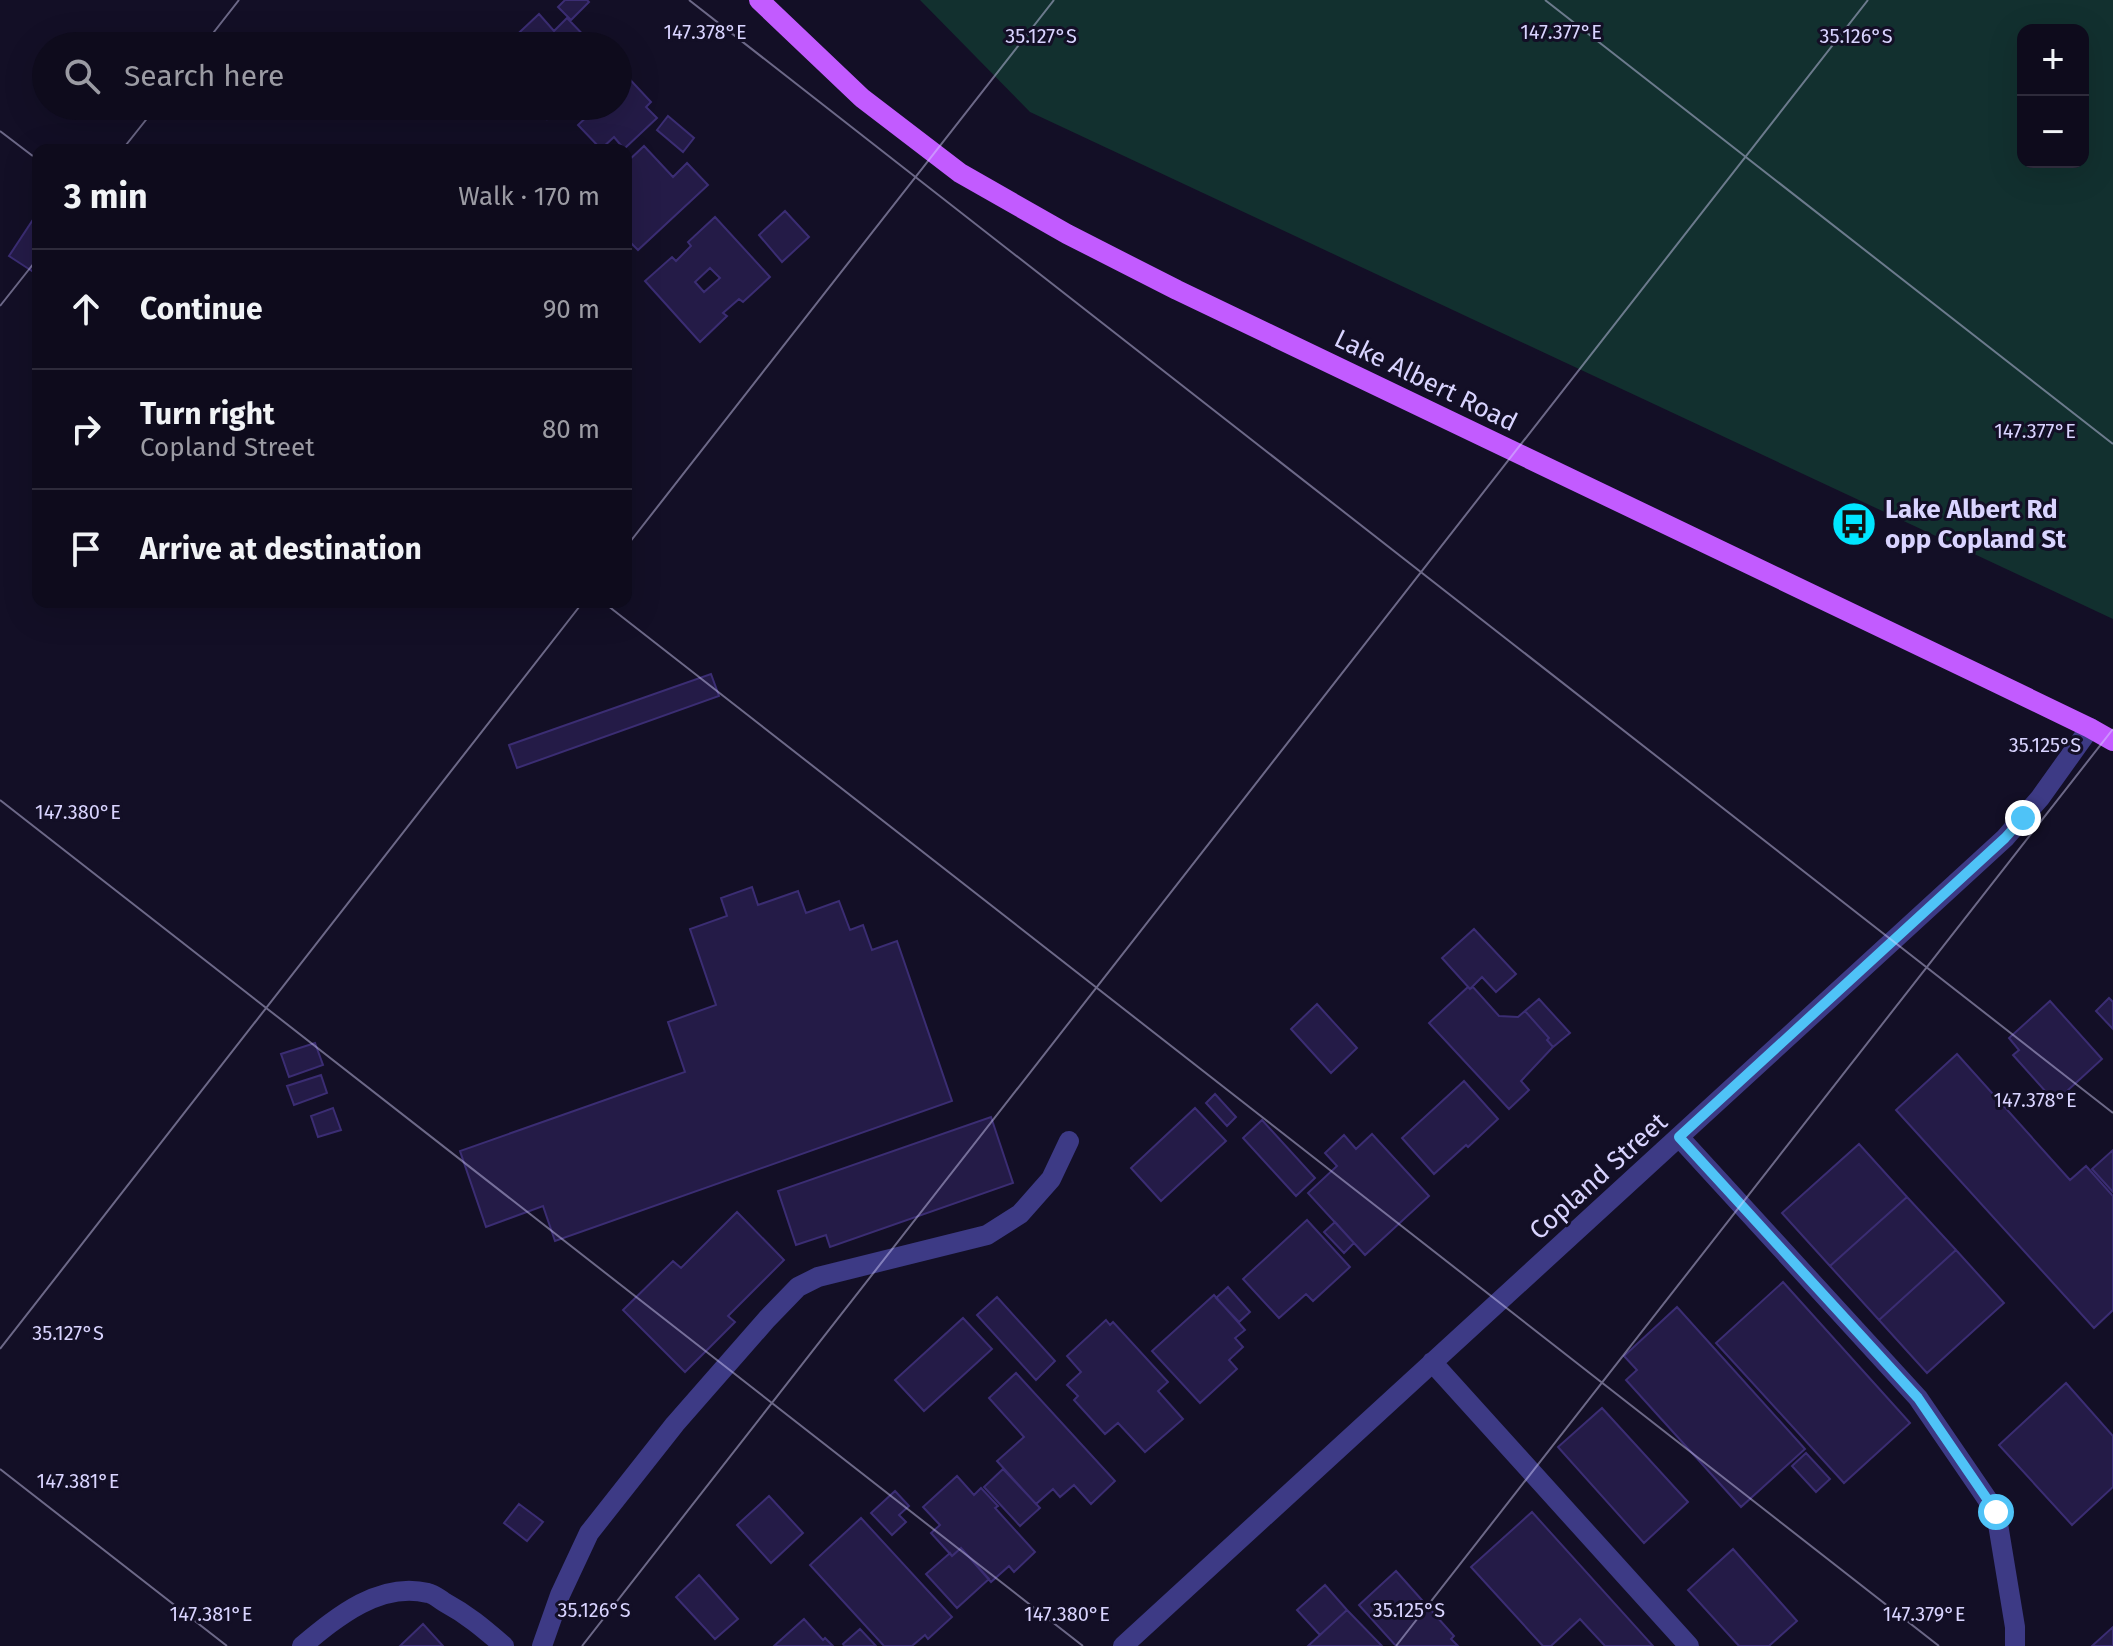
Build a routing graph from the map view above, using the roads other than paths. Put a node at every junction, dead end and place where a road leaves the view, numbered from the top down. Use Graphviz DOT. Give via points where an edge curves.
graph roads {
  1 [pos="759,0"];
  2 [pos="2090,728"];
  3 [pos="2113,741"];
  4 [pos="1679,1137"];
  5 [pos="1069,1141"];
  6 [pos="1432,1362"];
  7 [pos="302,1646"];
  8 [pos="504,1646"];
  9 [pos="542,1646"];
  10 [pos="1123,1646"];
  11 [pos="1689,1646"];
  12 [pos="2015,1646"];
  1 -- 2 [label="main road, Lake Albert Road" via="874,107 960,173 1067,234"];
  2 -- 3 [label="main road, Lake Albert Road"];
  2 -- 4 [label="street, Copland Street" via="2005,838"];
  4 -- 6 [label="street, Copland Street"];
  4 -- 12 [label="street" via="1918,1398 1996,1512"];
  5 -- 9 [label="street" via="1051,1179 1020,1214 987,1235 818,1277 798,1287 675,1424 589,1533"];
  6 -- 10 [label="street, Copland Street"];
  6 -- 11 [label="street"];
  7 -- 8 [label="street" via="363,1602 396,1590 430,1593"];
}
